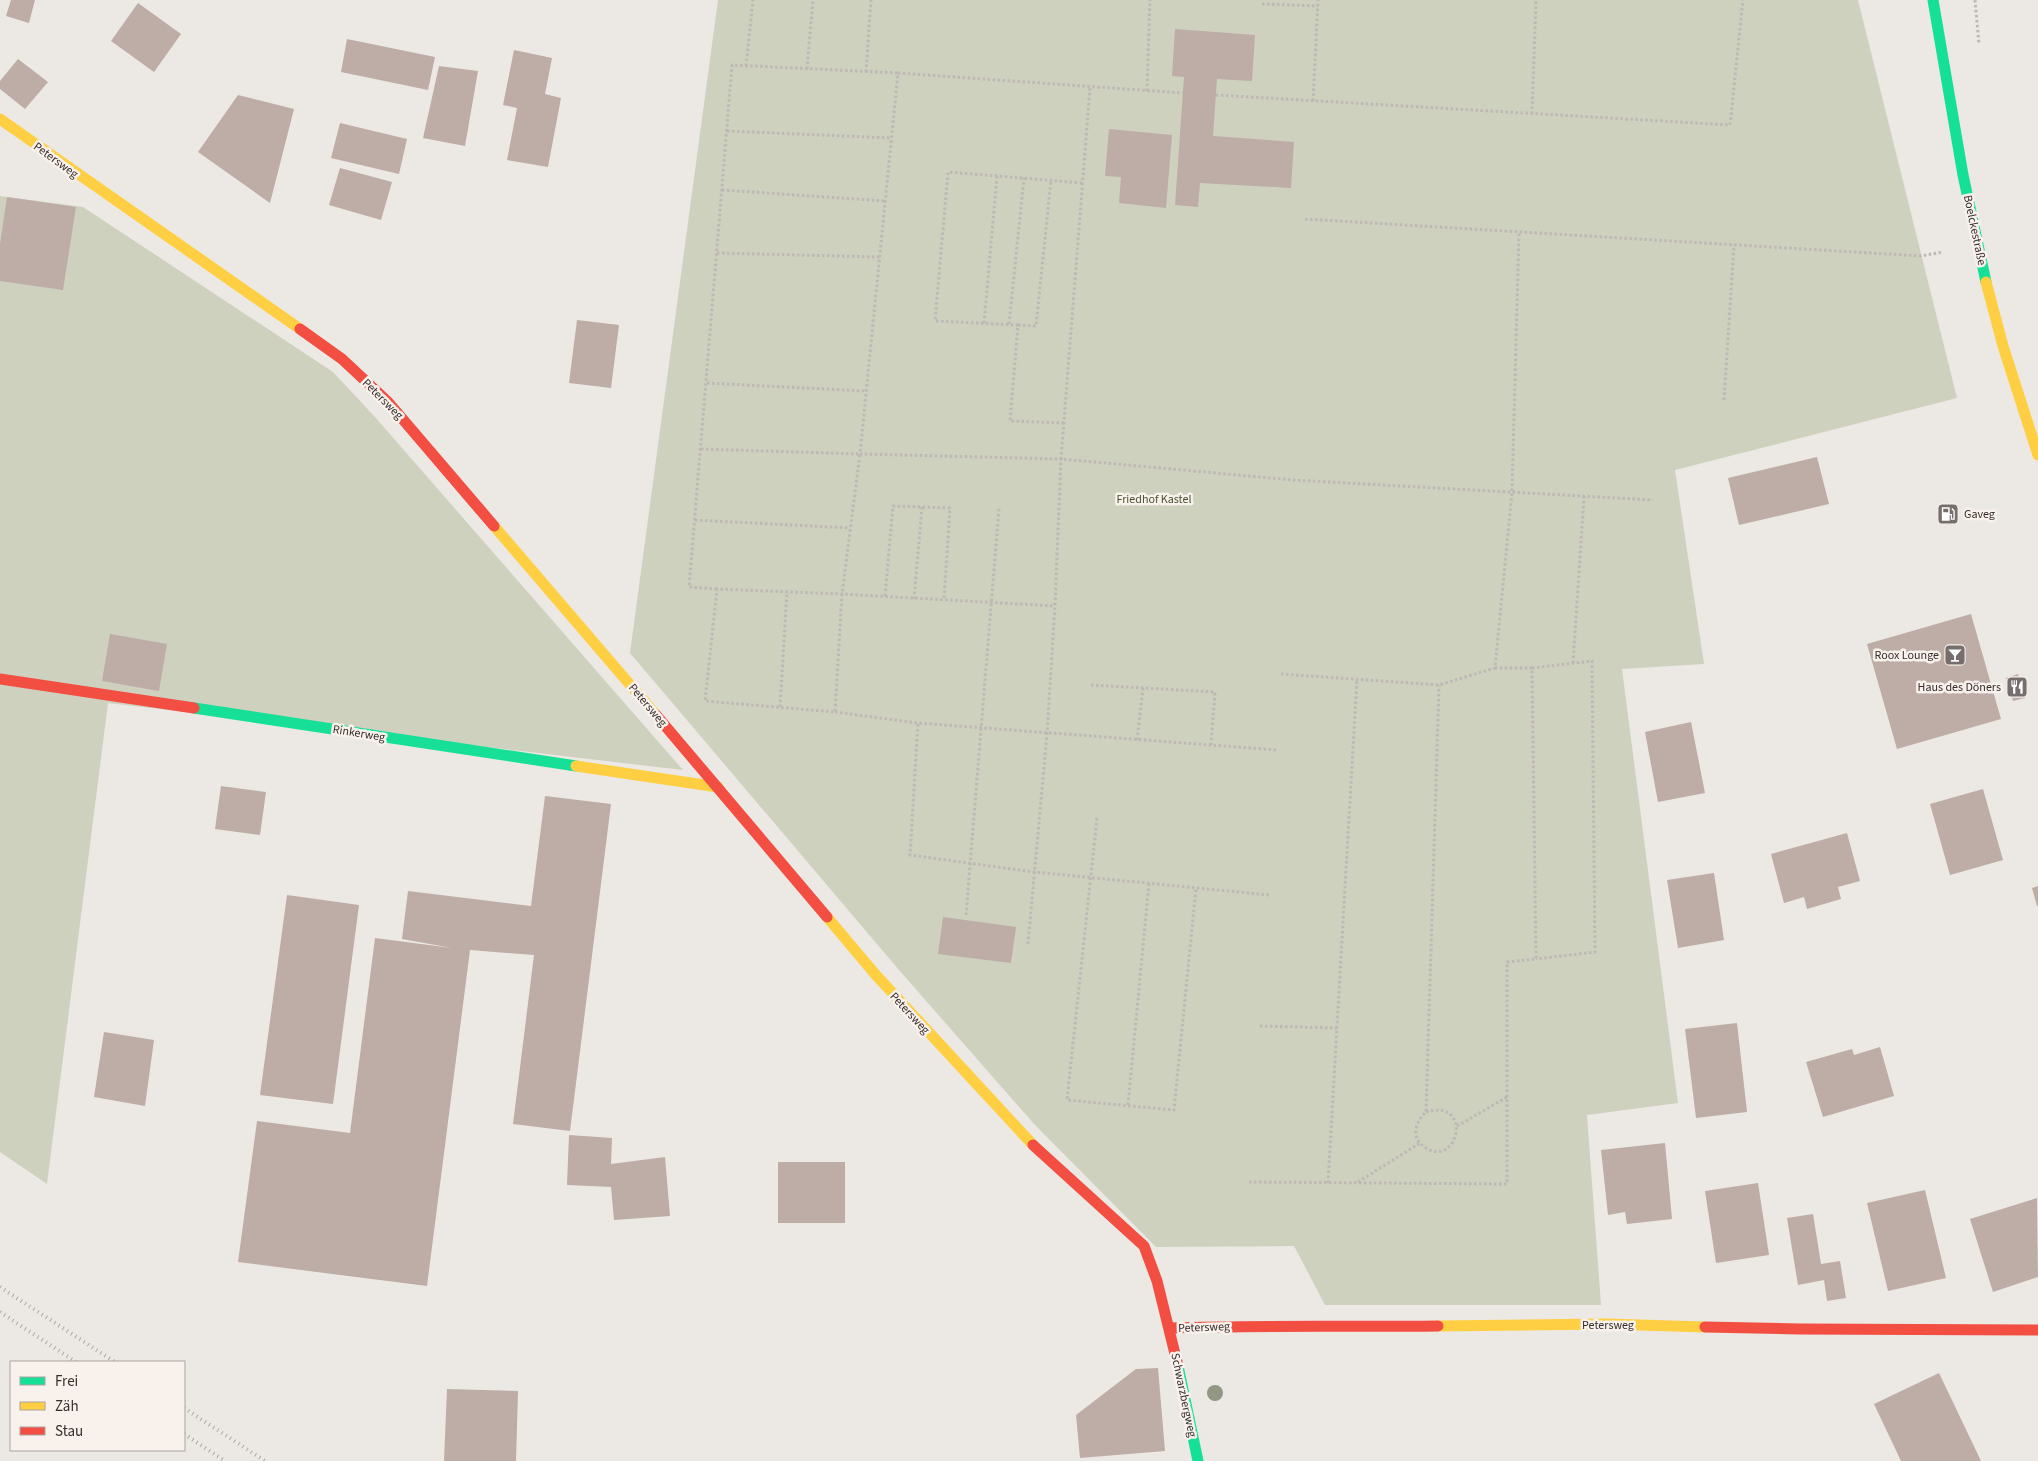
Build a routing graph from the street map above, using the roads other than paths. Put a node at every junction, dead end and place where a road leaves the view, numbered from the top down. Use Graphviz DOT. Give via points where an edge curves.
graph roads {
  1 [pos="1933,0"];
  2 [pos="0,119"];
  3 [pos="2038,455"];
  4 [pos="0,680"];
  5 [pos="718,787"];
  6 [pos="1170,1328"];
  7 [pos="2038,1330"];
  8 [pos="1198,1461"];
  1 -- 3 [label="street, Boelckestraße" via="1986,281"];
  2 -- 5 [label="street, Petersweg" via="342,359 388,402"];
  4 -- 5 [label="street, Rinkerweg"];
  5 -- 6 [label="street, Petersweg" via="874,974 1022,1135 1144,1246"];
  6 -- 7 [label="street, Petersweg" via="1606,1324"];
  6 -- 8 [label="street, Schwarzbergweg"];
}
